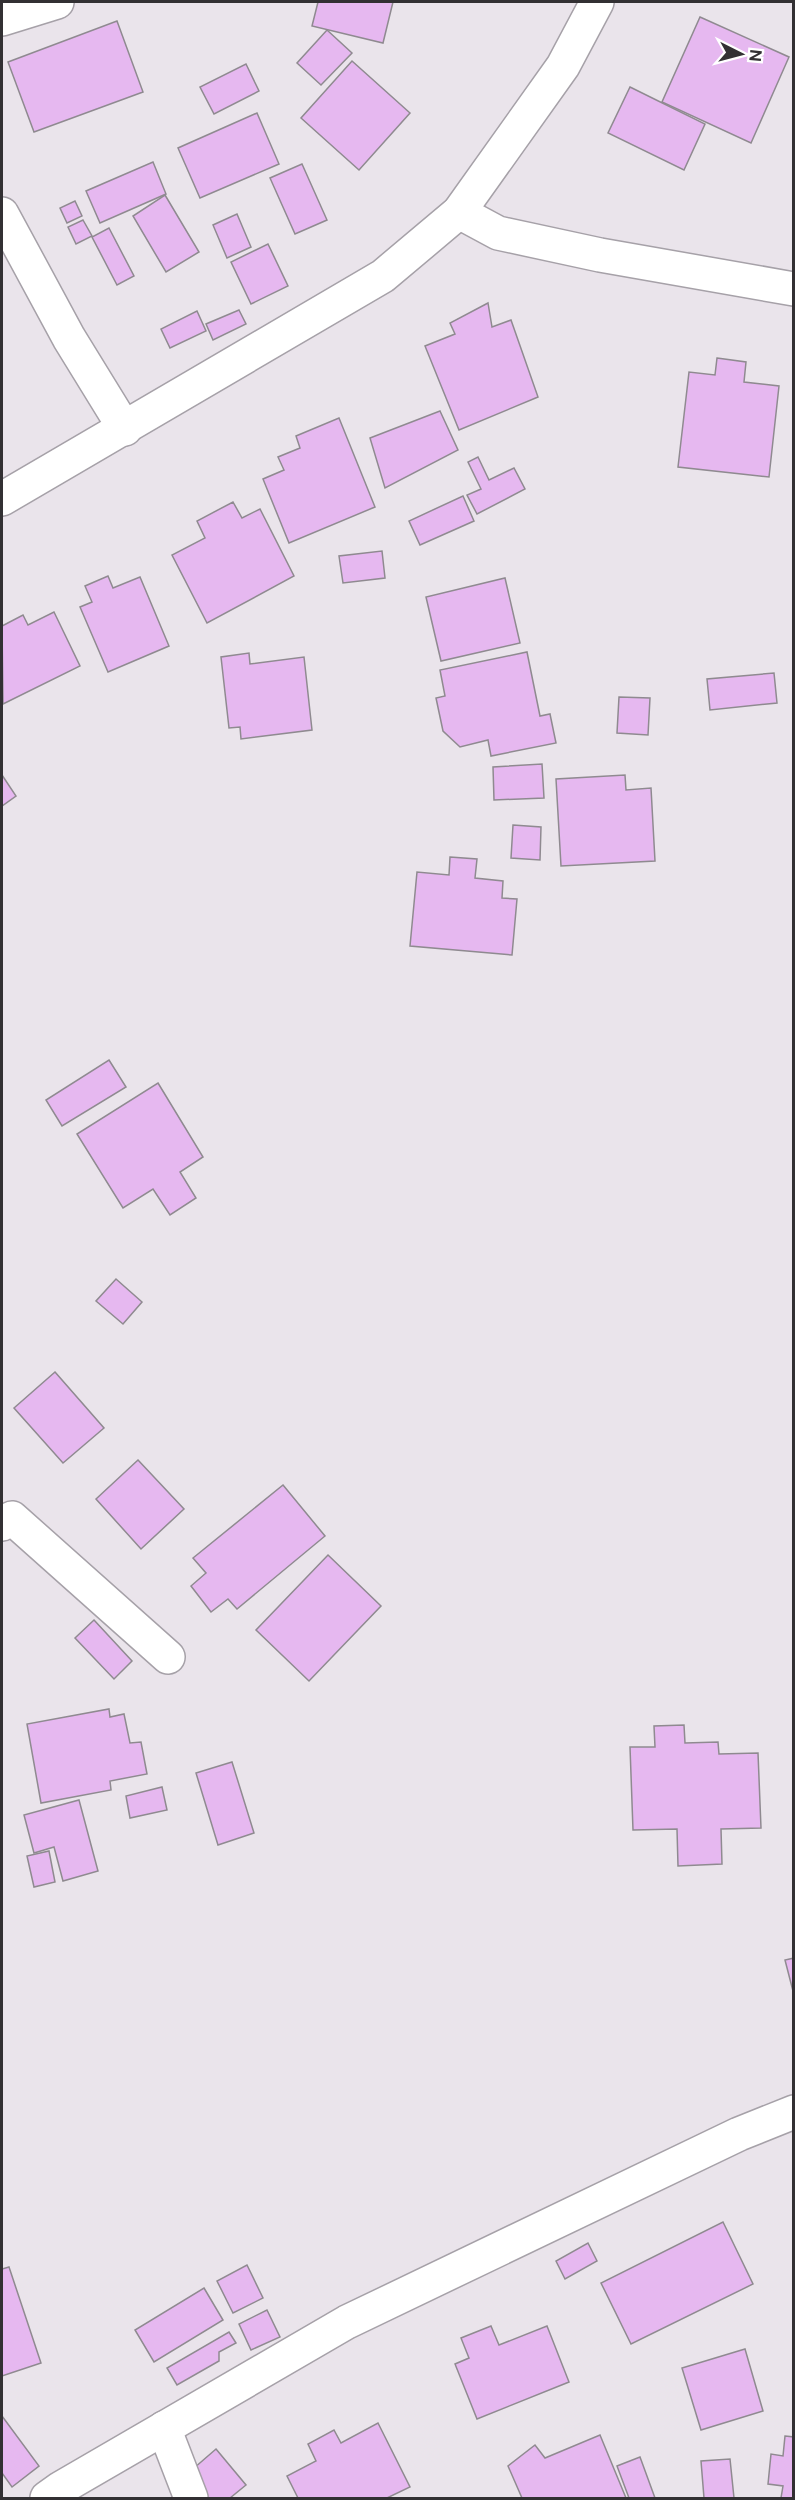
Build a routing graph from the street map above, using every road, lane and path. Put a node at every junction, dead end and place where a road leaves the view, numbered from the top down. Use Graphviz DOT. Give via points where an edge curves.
graph roads {
  1 [pos="57,2"];
  2 [pos="597,2"];
  3 [pos="2,19"];
  4 [pos="459,212"];
  5 [pos="2,213"];
  6 [pos="794,289"];
  7 [pos="125,429"];
  8 [pos="2,499"];
  9 [pos="2,1524"];
  10 [pos="168,1657"];
  11 [pos="794,2112"];
  12 [pos="164,2428"];
  13 [pos="47,2499"];
  14 [pos="191,2499"];
  1 -- 3 [label="street"];
  2 -- 4 [label="street" via="563,66"];
  4 -- 6 [label="street" via="498,233"];
  4 -- 7 [label="street" via="383,276"];
  5 -- 7 [label="street" via="69,338"];
  7 -- 8 [label="street"];
  9 -- 10 [label="street" via="12,1518"];
  11 -- 12 [label="street" via="739,2134 347,2322"];
  12 -- 13 [label="street"];
  12 -- 14 [label="street"];
}
